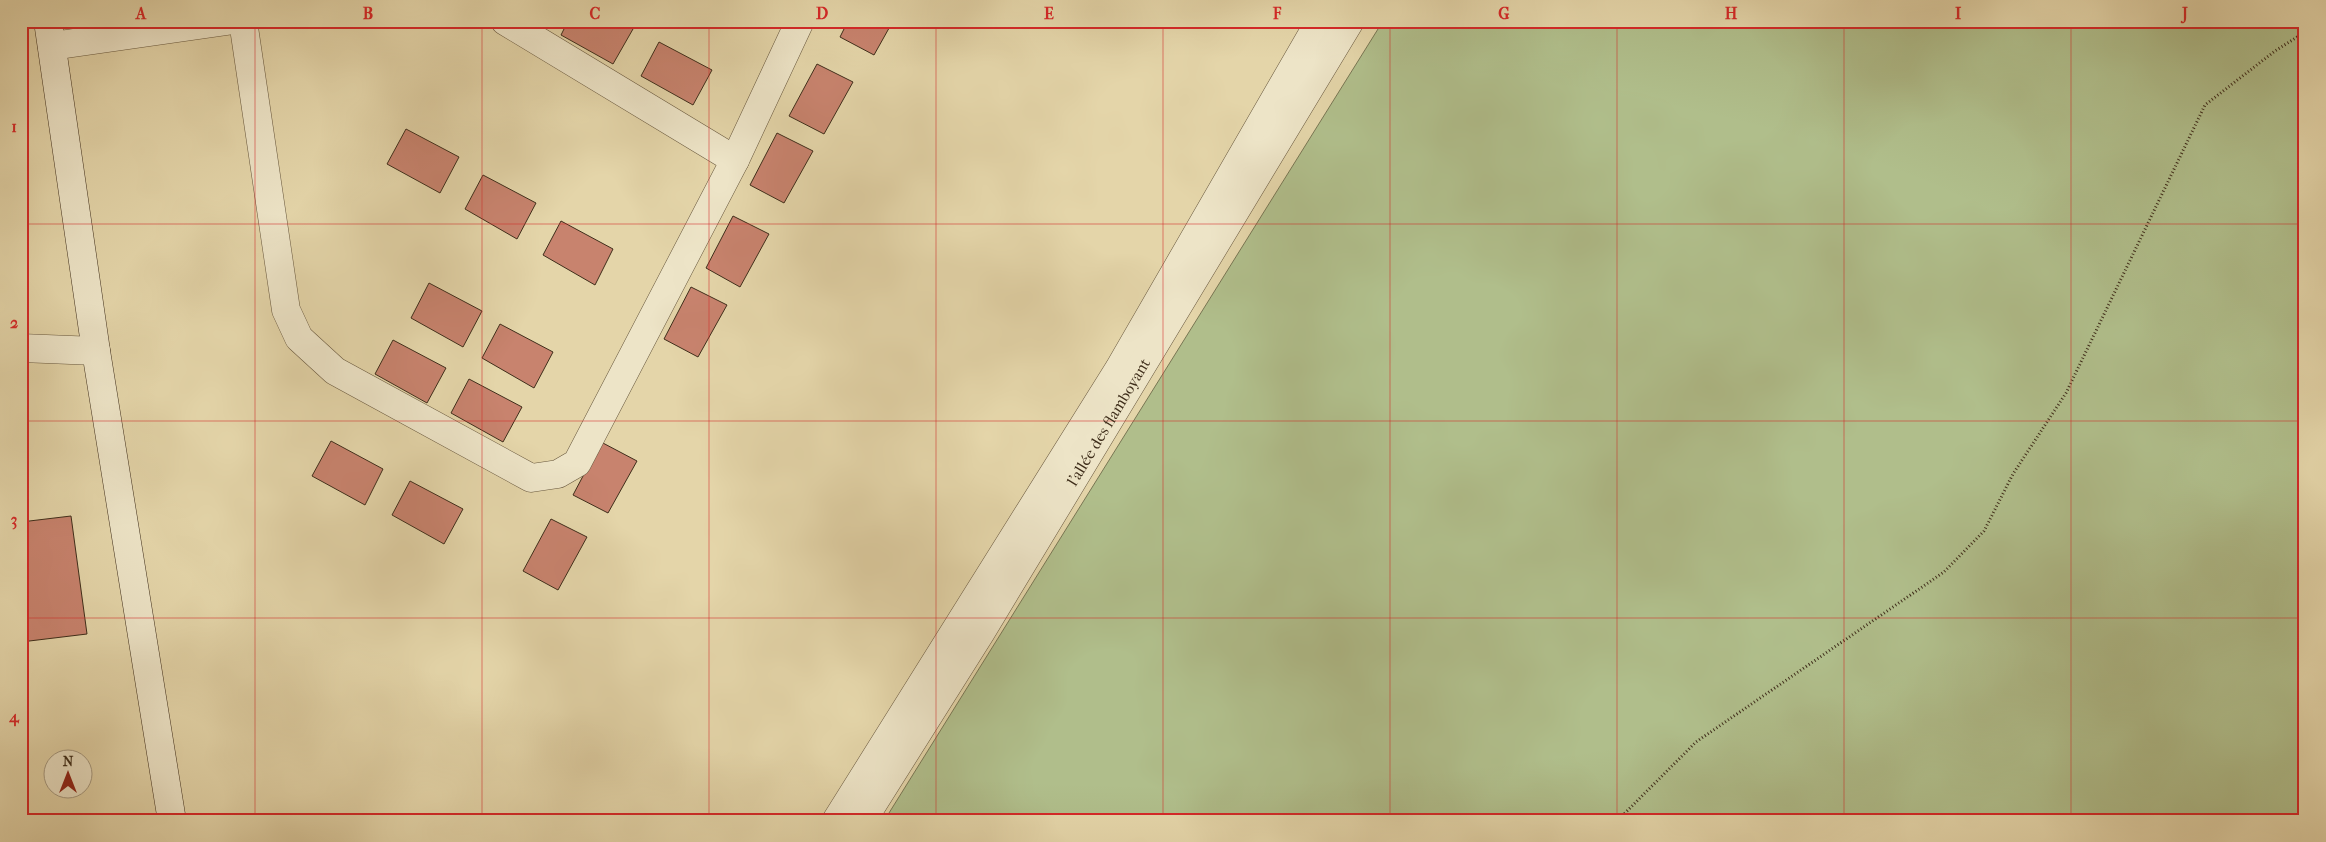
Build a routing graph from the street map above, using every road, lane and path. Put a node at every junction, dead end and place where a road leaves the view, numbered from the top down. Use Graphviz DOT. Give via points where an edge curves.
graph roads {
  1 [pos="227,21"];
  2 [pos="243,21"];
  3 [pos="506,21"];
  4 [pos="800,21"];
  5 [pos="1320,21"];
  6 [pos="1350,21"];
  7 [pos="2305,32"];
  8 [pos="50,34"];
  9 [pos="735,160"];
  10 [pos="21,348"];
  11 [pos="96,351"];
  12 [pos="172,821"];
  13 [pos="836,821"];
  14 [pos="862,821"];
  15 [pos="1617,821"];
  1 -- 8 [label="street"];
  2 -- 9 [label="street" via="286,310 300,338 335,371 531,478 558,474 577,463"];
  3 -- 9 [label="street"];
  4 -- 9 [label="street"];
  5 -- 13 [label="street, l’allée des flamboyant" via="1119,368"];
  6 -- 14 [label="street, l’allée des flamboyant" via="981,632"];
  7 -- 15 [label="path" via="2206,105 2066,393 2013,474 1984,531 1944,572 1696,742"];
  8 -- 11 [label="street"];
  10 -- 11 [label="street"];
  11 -- 12 [label="street"];
}
